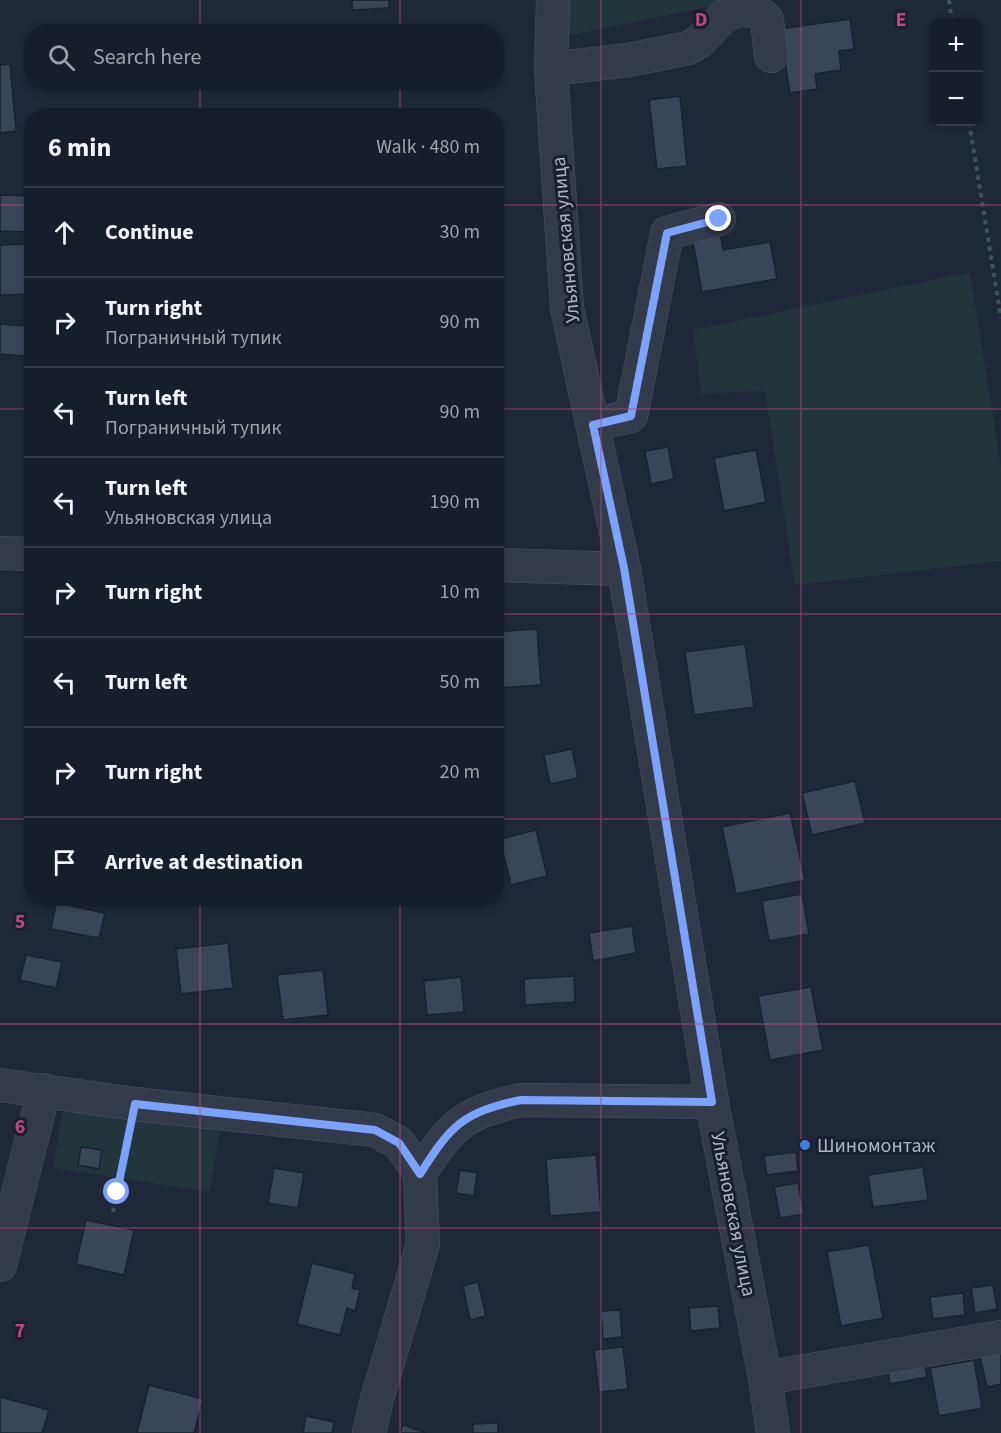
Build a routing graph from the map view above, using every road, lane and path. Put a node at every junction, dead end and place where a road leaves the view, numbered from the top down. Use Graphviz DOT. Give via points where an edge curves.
graph roads {
  1 [pos="552,0"];
  2 [pos="949,0"];
  3 [pos="951,18"];
  4 [pos="771,56"];
  5 [pos="551,69"];
  6 [pos="970,126"];
  7 [pos="719,219"];
  8 [pos="1001,318"];
  9 [pos="593,425"];
  10 [pos="0,554"];
  11 [pos="24,554"];
  12 [pos="504,566"];
  13 [pos="624,568"];
  14 [pos="0,1085"];
  15 [pos="44,1090"];
  16 [pos="712,1102"];
  17 [pos="135,1104"];
  18 [pos="420,1174"];
  19 [pos="113,1212"];
  20 [pos="0,1265"];
  21 [pos="1001,1336"];
  22 [pos="765,1378"];
  23 [pos="369,1433"];
  24 [pos="773,1433"];
  1 -- 5 [label="street, Ульяновская улица"];
  2 -- 3 [label="path"];
  4 -- 5 [label="street" via="767,20 757,11 739,10 724,16 688,48 630,60"];
  5 -- 9 [label="street, Ульяновская улица" via="567,308"];
  6 -- 8 [label="path"];
  7 -- 9 [label="street" via="667,233 631,416"];
  9 -- 13 [label="street, Ульяновская улица"];
  10 -- 11 [label="street"];
  12 -- 13 [label="street"];
  13 -- 16 [label="street, Ульяновская улица"];
  14 -- 15 [label="street"];
  15 -- 17 [label="street"];
  15 -- 20 [label="street"];
  16 -- 18 [label="street" via="521,1100 492,1106 463,1120 440,1142"];
  16 -- 22 [label="street, Ульяновская улица"];
  17 -- 18 [label="street" via="375,1130 399,1143"];
  17 -- 19 [label="path"];
  18 -- 23 [label="street" via="423,1244"];
  21 -- 22 [label="street"];
  22 -- 24 [label="street, Ульяновская улица"];
}
